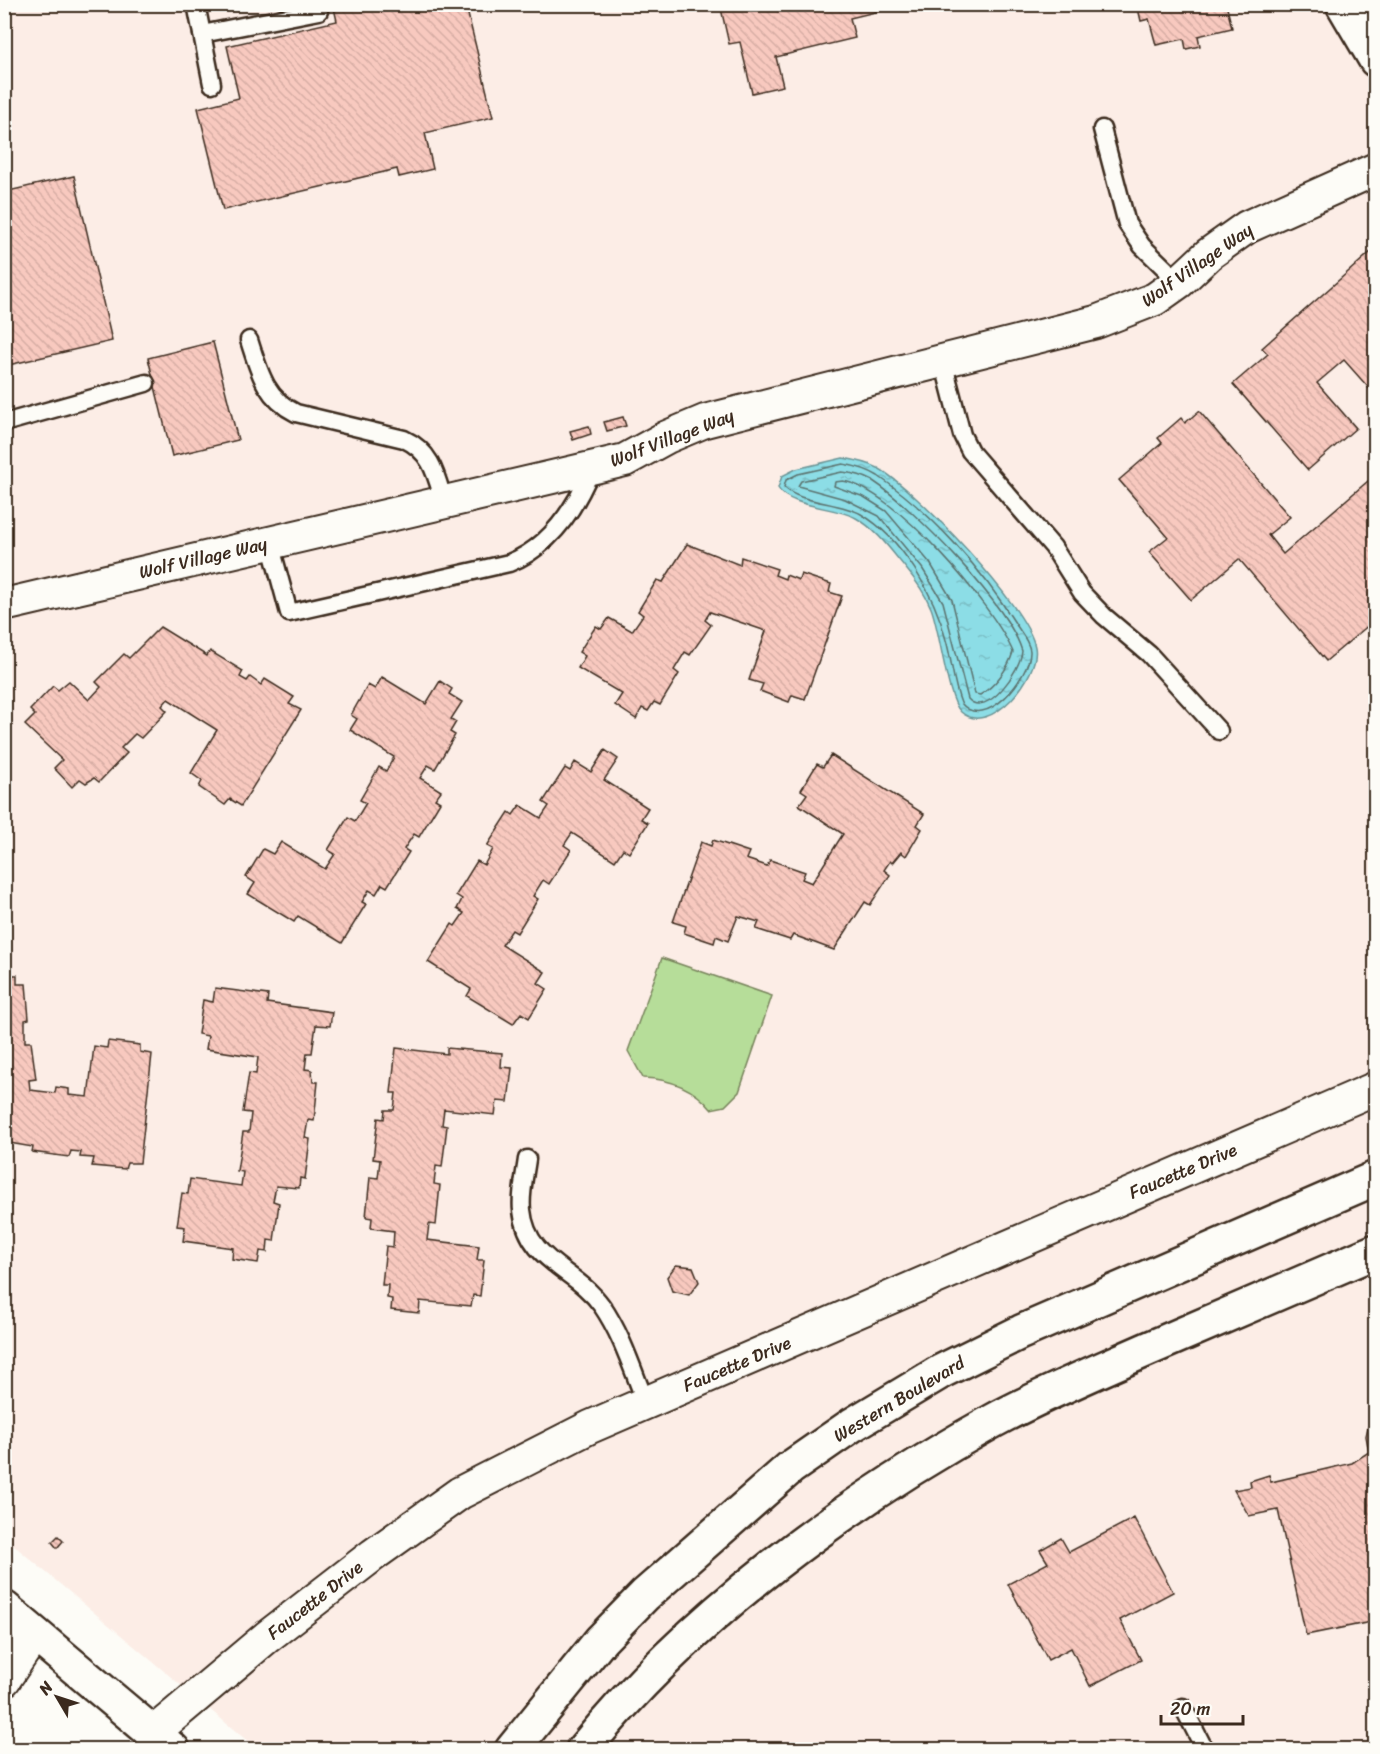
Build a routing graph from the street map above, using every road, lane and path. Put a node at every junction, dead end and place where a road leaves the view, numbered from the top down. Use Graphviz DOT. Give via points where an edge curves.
graph roads {
  1 [pos="196,4"];
  2 [pos="1344,4"];
  3 [pos="319,11"];
  4 [pos="202,34"];
  5 [pos="1376,60"];
  6 [pos="212,84"];
  7 [pos="1102,129"];
  8 [pos="1376,170"];
  9 [pos="1179,282"];
  10 [pos="249,340"];
  11 [pos="943,361"];
  12 [pos="146,383"];
  13 [pos="4,423"];
  14 [pos="592,468"];
  15 [pos="444,502"];
  16 [pos="270,543"];
  17 [pos="4,605"];
  18 [pos="1219,730"];
  19 [pos="1376,1088"];
  20 [pos="527,1160"];
  21 [pos="1376,1178"];
  22 [pos="1376,1251"];
  23 [pos="646,1403"];
  24 [pos="4,1608"];
  25 [pos="35,1634"];
  26 [pos="4,1680"];
  27 [pos="1183,1707"];
  28 [pos="163,1741"];
  29 [pos="512,1749"];
  30 [pos="584,1749"];
  31 [pos="1205,1749"];
  1 -- 4 [label="lane"];
  2 -- 5 [label="main road"];
  3 -- 4 [label="lane"];
  4 -- 6 [label="lane"];
  7 -- 9 [label="lane" via="1127,224 1142,246"];
  8 -- 9 [label="street, Wolf Village Way" via="1247,227"];
  9 -- 11 [label="street, Wolf Village Way" via="1155,299 1122,314"];
  10 -- 15 [label="lane" via="263,382 281,406 404,439 417,446 433,466"];
  11 -- 14 [label="street, Wolf Village Way" via="705,421 625,460"];
  11 -- 18 [label="lane" via="962,435 970,451 1053,547 1082,593 1149,654"];
  12 -- 13 [label="lane"];
  14 -- 15 [label="street, Wolf Village Way"];
  14 -- 16 [label="lane" via="581,493 543,544 509,563 289,613"];
  15 -- 16 [label="street, Wolf Village Way"];
  16 -- 17 [label="street, Wolf Village Way"];
  19 -- 23 [label="street, Faucette Drive"];
  20 -- 23 [label="lane" via="521,1209 528,1237 601,1305"];
  21 -- 29 [label="main road, Western Boulevard" via="1021,1332 942,1371 852,1425 790,1468 645,1595 601,1640"];
  22 -- 30 [label="main road" via="1068,1384 940,1452 849,1510 674,1650"];
  23 -- 28 [label="street, Faucette Drive" via="460,1494 373,1555 267,1638"];
  24 -- 25 [label="main road"];
  25 -- 26 [label="street"];
  25 -- 28 [label="main road"];
  27 -- 31 [label="lane"];
}
